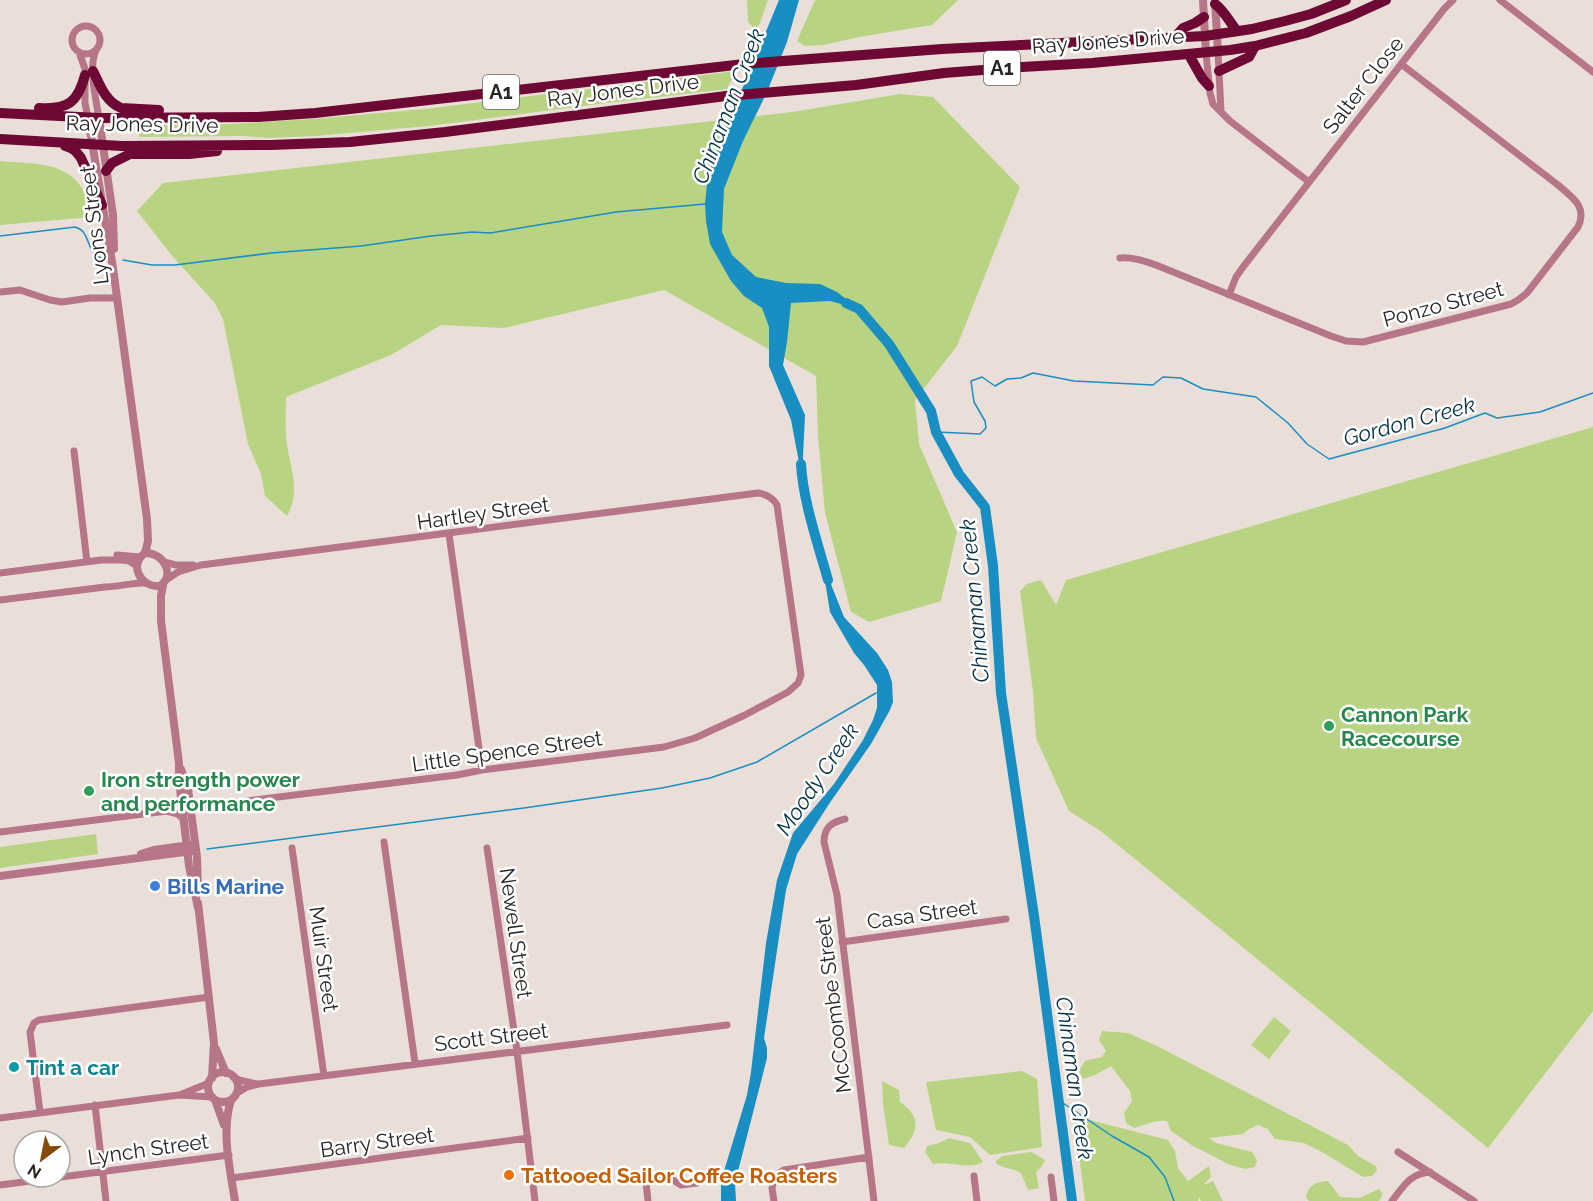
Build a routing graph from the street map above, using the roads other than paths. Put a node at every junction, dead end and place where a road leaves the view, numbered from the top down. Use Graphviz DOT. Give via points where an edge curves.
graph roads {
  1 [pos="1203,0"];
  2 [pos="1346,0"];
  3 [pos="1386,0"];
  4 [pos="1448,0"];
  5 [pos="1453,0"];
  6 [pos="1500,0"];
  7 [pos="1215,2"];
  8 [pos="1444,9"];
  9 [pos="1204,17"];
  10 [pos="1237,32"];
  11 [pos="1217,34"];
  12 [pos="1205,36"];
  13 [pos="1174,37"];
  14 [pos="1255,46"];
  15 [pos="98,48"];
  16 [pos="1218,51"];
  17 [pos="79,52"];
  18 [pos="1206,53"];
  19 [pos="1189,55"];
  20 [pos="1401,64"];
  21 [pos="1219,71"];
  22 [pos="1593,72"];
  23 [pos="89,73"];
  24 [pos="1209,86"];
  25 [pos="0,106"];
  26 [pos="1221,111"];
  27 [pos="0,113"];
  28 [pos="258,117"];
  29 [pos="93,118"];
  30 [pos="0,139"];
  31 [pos="53,143"];
  32 [pos="97,145"];
  33 [pos="271,145"];
  34 [pos="106,171"];
  35 [pos="1309,182"];
  36 [pos="102,205"];
  37 [pos="1120,258"];
  38 [pos="0,292"];
  39 [pos="1229,295"];
  40 [pos="117,297"];
  41 [pos="122,329"];
  42 [pos="74,451"];
  43 [pos="147,519"];
  44 [pos="449,534"];
  45 [pos="161,560"];
  46 [pos="140,561"];
  47 [pos="87,562"];
  48 [pos="201,566"];
  49 [pos="0,573"];
  50 [pos="164,583"];
  51 [pos="148,584"];
  52 [pos="105,587"];
  53 [pos="0,600"];
  54 [pos="161,621"];
  55 [pos="798,683"];
  56 [pos="482,770"];
  57 [pos="185,800"];
  58 [pos="206,806"];
  59 [pos="167,811"];
  60 [pos="845,819"];
  61 [pos="187,822"];
  62 [pos="0,832"];
  63 [pos="384,842"];
  64 [pos="191,848"];
  65 [pos="292,848"];
  66 [pos="487,848"];
  67 [pos="154,850"];
  68 [pos="169,854"];
  69 [pos="111,862"];
  70 [pos="0,876"];
  71 [pos="194,888"];
  72 [pos="198,908"];
  73 [pos="1006,919"];
  74 [pos="842,942"];
  75 [pos="209,997"];
  76 [pos="727,1025"];
  77 [pos="214,1043"];
  78 [pos="517,1051"];
  79 [pos="415,1063"];
  80 [pos="230,1075"];
  81 [pos="324,1076"];
  82 [pos="210,1080"];
  83 [pos="259,1084"];
  84 [pos="179,1095"];
  85 [pos="234,1097"];
  86 [pos="214,1099"];
  87 [pos="95,1105"];
  88 [pos="40,1112"];
  89 [pos="1,1117"];
  90 [pos="227,1137"];
  91 [pos="528,1138"];
  92 [pos="1398,1152"];
  93 [pos="229,1155"];
  94 [pos="868,1157"];
  95 [pos="102,1172"];
  96 [pos="1430,1172"];
  97 [pos="974,1176"];
  98 [pos="1051,1177"];
  99 [pos="231,1178"];
  100 [pos="697,1183"];
  101 [pos="0,1185"];
  102 [pos="106,1201"];
  103 [pos="235,1201"];
  104 [pos="535,1201"];
  105 [pos="648,1201"];
  106 [pos="774,1201"];
  107 [pos="874,1201"];
  108 [pos="977,1201"];
  109 [pos="1054,1201"];
  110 [pos="1392,1201"];
  111 [pos="1474,1201"];
  1 -- 9 [label="street"];
  2 -- 10 [label="highway, Ray Jones Drive / A1" via="1292,20"];
  3 -- 14 [label="highway, Ray Jones Drive / A1" via="1320,28"];
  4 -- 8 [label="street, Salter Close"];
  5 -- 8 [label="street, Salter Close"];
  6 -- 22 [label="street"];
  7 -- 10 [label="highway"];
  7 -- 11 [label="street"];
  8 -- 20 [label="street, Salter Close"];
  9 -- 12 [label="street"];
  9 -- 13 [label="highway"];
  10 -- 11 [label="highway, Ray Jones Drive / A1"];
  11 -- 12 [label="highway, Ray Jones Drive / A1"];
  11 -- 16 [label="street"];
  12 -- 13 [label="highway, Ray Jones Drive / A1"];
  12 -- 18 [label="street"];
  13 -- 28 [label="highway, Ray Jones Drive / A1" via="744,64"];
  14 -- 16 [label="highway, Ray Jones Drive / A1"];
  14 -- 21 [label="highway" via="1249,57"];
  15 -- 17 [label="street" via="87,54"];
  15 -- 17 [label="street" via="98,32 82,26 72,38"];
  15 -- 23 [label="street, Lyons Street"];
  16 -- 18 [label="highway, Ray Jones Drive / A1"];
  16 -- 21 [label="street"];
  17 -- 23 [label="street, Lyons Street"];
  18 -- 19 [label="highway, Ray Jones Drive / A1"];
  18 -- 24 [label="street"];
  19 -- 24 [label="highway"];
  19 -- 33 [label="highway, Ray Jones Drive / A1" via="955,72 350,142"];
  20 -- 35 [label="street, Salter Close"];
  20 -- 39 [label="street, Ponzo Street" via="1576,201 1581,216 1572,235 1518,300 1363,342 1338,339"];
  21 -- 26 [label="street"];
  23 -- 25 [label="highway" via="79,94 59,108"];
  23 -- 28 [label="highway" via="121,108 226,111"];
  23 -- 29 [label="street, Lyons Street"];
  23 -- 29 [label="street, Lyons Street" via="85,103"];
  24 -- 26 [label="street" via="1212,100"];
  26 -- 35 [label="street"];
  27 -- 29 [label="highway, Ray Jones Drive / A1"];
  28 -- 29 [label="highway, Ray Jones Drive / A1"];
  29 -- 32 [label="street, Lyons Street"];
  30 -- 31 [label="highway, Ray Jones Drive / A1"];
  31 -- 32 [label="highway, Ray Jones Drive / A1"];
  31 -- 36 [label="highway" via="77,152"];
  32 -- 33 [label="highway, Ray Jones Drive / A1"];
  32 -- 34 [label="street, Lyons Street"];
  32 -- 36 [label="street, Lyons Street"];
  33 -- 34 [label="highway" via="189,154 130,154 112,163"];
  34 -- 41 [label="street, Lyons Street"];
  35 -- 39 [label="street, Salter Close" via="1239,273"];
  36 -- 40 [label="street, Lyons Street"];
  37 -- 39 [label="street, Ponzo Street" via="1142,260"];
  38 -- 40 [label="street" via="20,290 62,302"];
  40 -- 41 [label="street, Lyons Street"];
  41 -- 43 [label="street, Lyons Street"];
  42 -- 47 [label="street"];
  43 -- 45 [label="street, Lyons Street"];
  43 -- 46 [label="street, Lyons Street" via="148,541"];
  44 -- 48 [label="street, Hartley Street"];
  44 -- 55 [label="street, Hartley Street" via="758,493 768,496 778,511 801,675"];
  44 -- 56 [label="street"];
  45 -- 46 [label="street" via="151,553"];
  45 -- 48 [label="street, Hartley Street" via="176,566"];
  45 -- 50 [label="street" via="167,573"];
  46 -- 47 [label="street"];
  46 -- 51 [label="street" via="141,578"];
  46 -- 52 [label="street" via="133,577"];
  47 -- 49 [label="street"];
  48 -- 50 [label="street, Hartley Street" via="178,572"];
  50 -- 51 [label="street" via="156,587"];
  50 -- 54 [label="street"];
  51 -- 52 [label="street"];
  51 -- 54 [label="street"];
  52 -- 53 [label="street"];
  54 -- 57 [label="street" via="179,763 186,780"];
  55 -- 56 [label="street, Little Spence Street" via="745,715 695,738 664,747"];
  56 -- 58 [label="street, Little Spence Street"];
  57 -- 58 [label="street, Little Spence Street"];
  57 -- 59 [label="street"];
  57 -- 61 [label="street"];
  58 -- 61 [label="street, Little Spence Street"];
  59 -- 61 [label="street"];
  59 -- 62 [label="street"];
  60 -- 74 [label="street, McCoombe Street" via="831,824 824,837 837,895"];
  61 -- 64 [label="street"];
  61 -- 64 [label="street"];
  61 -- 67 [label="street" via="178,841"];
  63 -- 79 [label="street"];
  64 -- 67 [label="street"];
  64 -- 68 [label="street"];
  64 -- 71 [label="street"];
  64 -- 72 [label="street"];
  65 -- 81 [label="street, Muir Street"];
  66 -- 78 [label="street, Newell Street"];
  67 -- 69 [label="street"];
  68 -- 69 [label="street"];
  68 -- 71 [label="street" via="185,863"];
  69 -- 70 [label="street"];
  71 -- 72 [label="street"];
  72 -- 75 [label="street"];
  73 -- 74 [label="street, Casa Street"];
  74 -- 94 [label="street, McCoombe Street"];
  75 -- 77 [label="street"];
  75 -- 88 [label="street" via="34,1023 30,1037"];
  76 -- 78 [label="street, Scott Street"];
  77 -- 80 [label="street"];
  77 -- 82 [label="street"];
  78 -- 79 [label="street, Scott Street"];
  78 -- 91 [label="street, Newell Street"];
  79 -- 81 [label="street, Scott Street"];
  80 -- 82 [label="street" via="218,1074"];
  80 -- 83 [label="street, Scott Street"];
  80 -- 85 [label="street" via="237,1084"];
  81 -- 83 [label="street, Scott Street"];
  82 -- 84 [label="street"];
  82 -- 86 [label="street" via="209,1090"];
  83 -- 85 [label="street, Scott Street"];
  84 -- 86 [label="street"];
  84 -- 87 [label="street"];
  85 -- 86 [label="street" via="223,1102"];
  85 -- 90 [label="street" via="228,1109"];
  86 -- 90 [label="street"];
  87 -- 88 [label="street"];
  87 -- 95 [label="street"];
  88 -- 89 [label="street"];
  90 -- 93 [label="street"];
  91 -- 99 [label="street, Barry Street"];
  91 -- 104 [label="street, Newell Street"];
  92 -- 96 [label="street"];
  93 -- 95 [label="street, Lynch Street"];
  93 -- 99 [label="street"];
  94 -- 106 [label="street" via="784,1170 775,1176"];
  94 -- 107 [label="street, McCoombe Street"];
  95 -- 101 [label="street, Lynch Street"];
  95 -- 102 [label="street"];
  96 -- 110 [label="street" via="1410,1178"];
  96 -- 111 [label="street"];
  97 -- 108 [label="street"];
  98 -- 109 [label="street"];
  99 -- 103 [label="street"];
  100 -- 105 [label="street" via="681,1185 672,1178 656,1177 646,1182"];
}
